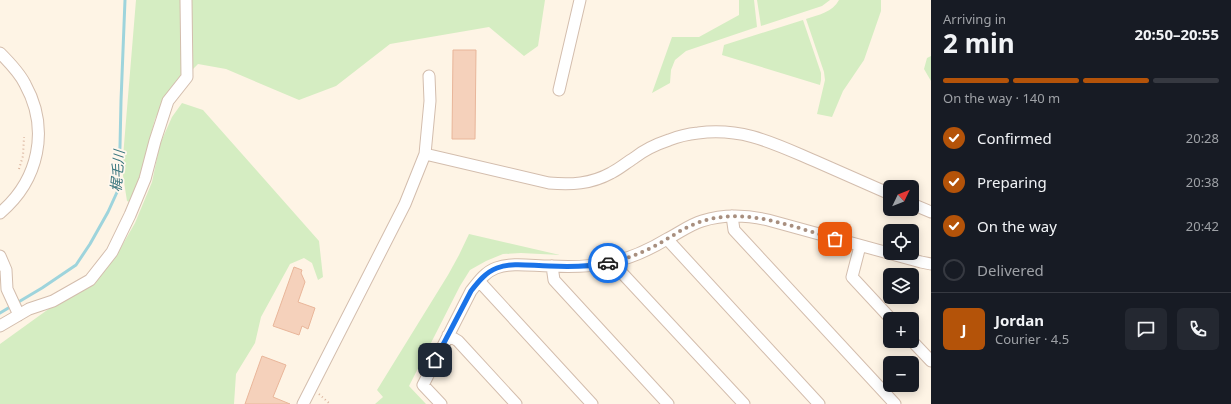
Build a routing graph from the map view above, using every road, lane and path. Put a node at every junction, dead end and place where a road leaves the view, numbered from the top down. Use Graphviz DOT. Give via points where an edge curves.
graph roads {
  1 [pos="186,0"];
  2 [pos="580,0"];
  3 [pos="0,53"];
  4 [pos="429,76"];
  5 [pos="559,90"];
  6 [pos="424,154"];
  7 [pos="883,191"];
  8 [pos="919,207"];
  9 [pos="2,212"];
  10 [pos="931,212"];
  11 [pos="732,216"];
  12 [pos="667,240"];
  13 [pos="860,246"];
  14 [pos="0,256"];
  15 [pos="618,261"];
  16 [pos="931,264"];
  17 [pos="552,266"];
  18 [pos="479,281"];
  19 [pos="16,308"];
  20 [pos="884,312"];
  21 [pos="0,326"];
  22 [pos="448,335"];
  23 [pos="919,348"];
  24 [pos="931,361"];
  25 [pos="319,394"];
  26 [pos="303,404"];
  27 [pos="330,404"];
  28 [pos="441,404"];
  29 [pos="516,404"];
  30 [pos="592,404"];
  31 [pos="668,404"];
  32 [pos="744,404"];
  33 [pos="819,404"];
  34 [pos="895,404"];
  1 -- 19 [label="street" via="187,77 168,101 145,179 112,252 90,280 52,301 29,309"];
  2 -- 5 [label="street"];
  3 -- 9 [label="street" via="24,82 34,104 38,127 37,150 31,172 19,193"];
  4 -- 6 [label="street" via="430,101"];
  6 -- 7 [label="street" via="549,183 579,184 612,173 645,151 681,135 731,132 755,136"];
  6 -- 26 [label="street" via="405,204"];
  8 -- 10 [label="street"];
  11 -- 12 [label="street" via="701,221"];
  11 -- 13 [label="street" via="768,220"];
  11 -- 34 [label="street" via="734,230"];
  12 -- 15 [label="street"];
  12 -- 33 [label="street"];
  13 -- 16 [label="street"];
  13 -- 20 [label="street" via="852,277"];
  14 -- 19 [label="street" via="6,268 6,286"];
  15 -- 17 [label="street" via="594,266"];
  15 -- 32 [label="street" via="622,273"];
  17 -- 18 [label="street" via="507,265 496,268"];
  17 -- 31 [label="street" via="554,280"];
  18 -- 22 [label="street"];
  18 -- 30 [label="street"];
  19 -- 21 [label="street"];
  22 -- 28 [label="street" via="423,385"];
  22 -- 29 [label="street" via="458,341"];
  23 -- 24 [label="street"];
  25 -- 27 [label="path"];
}
